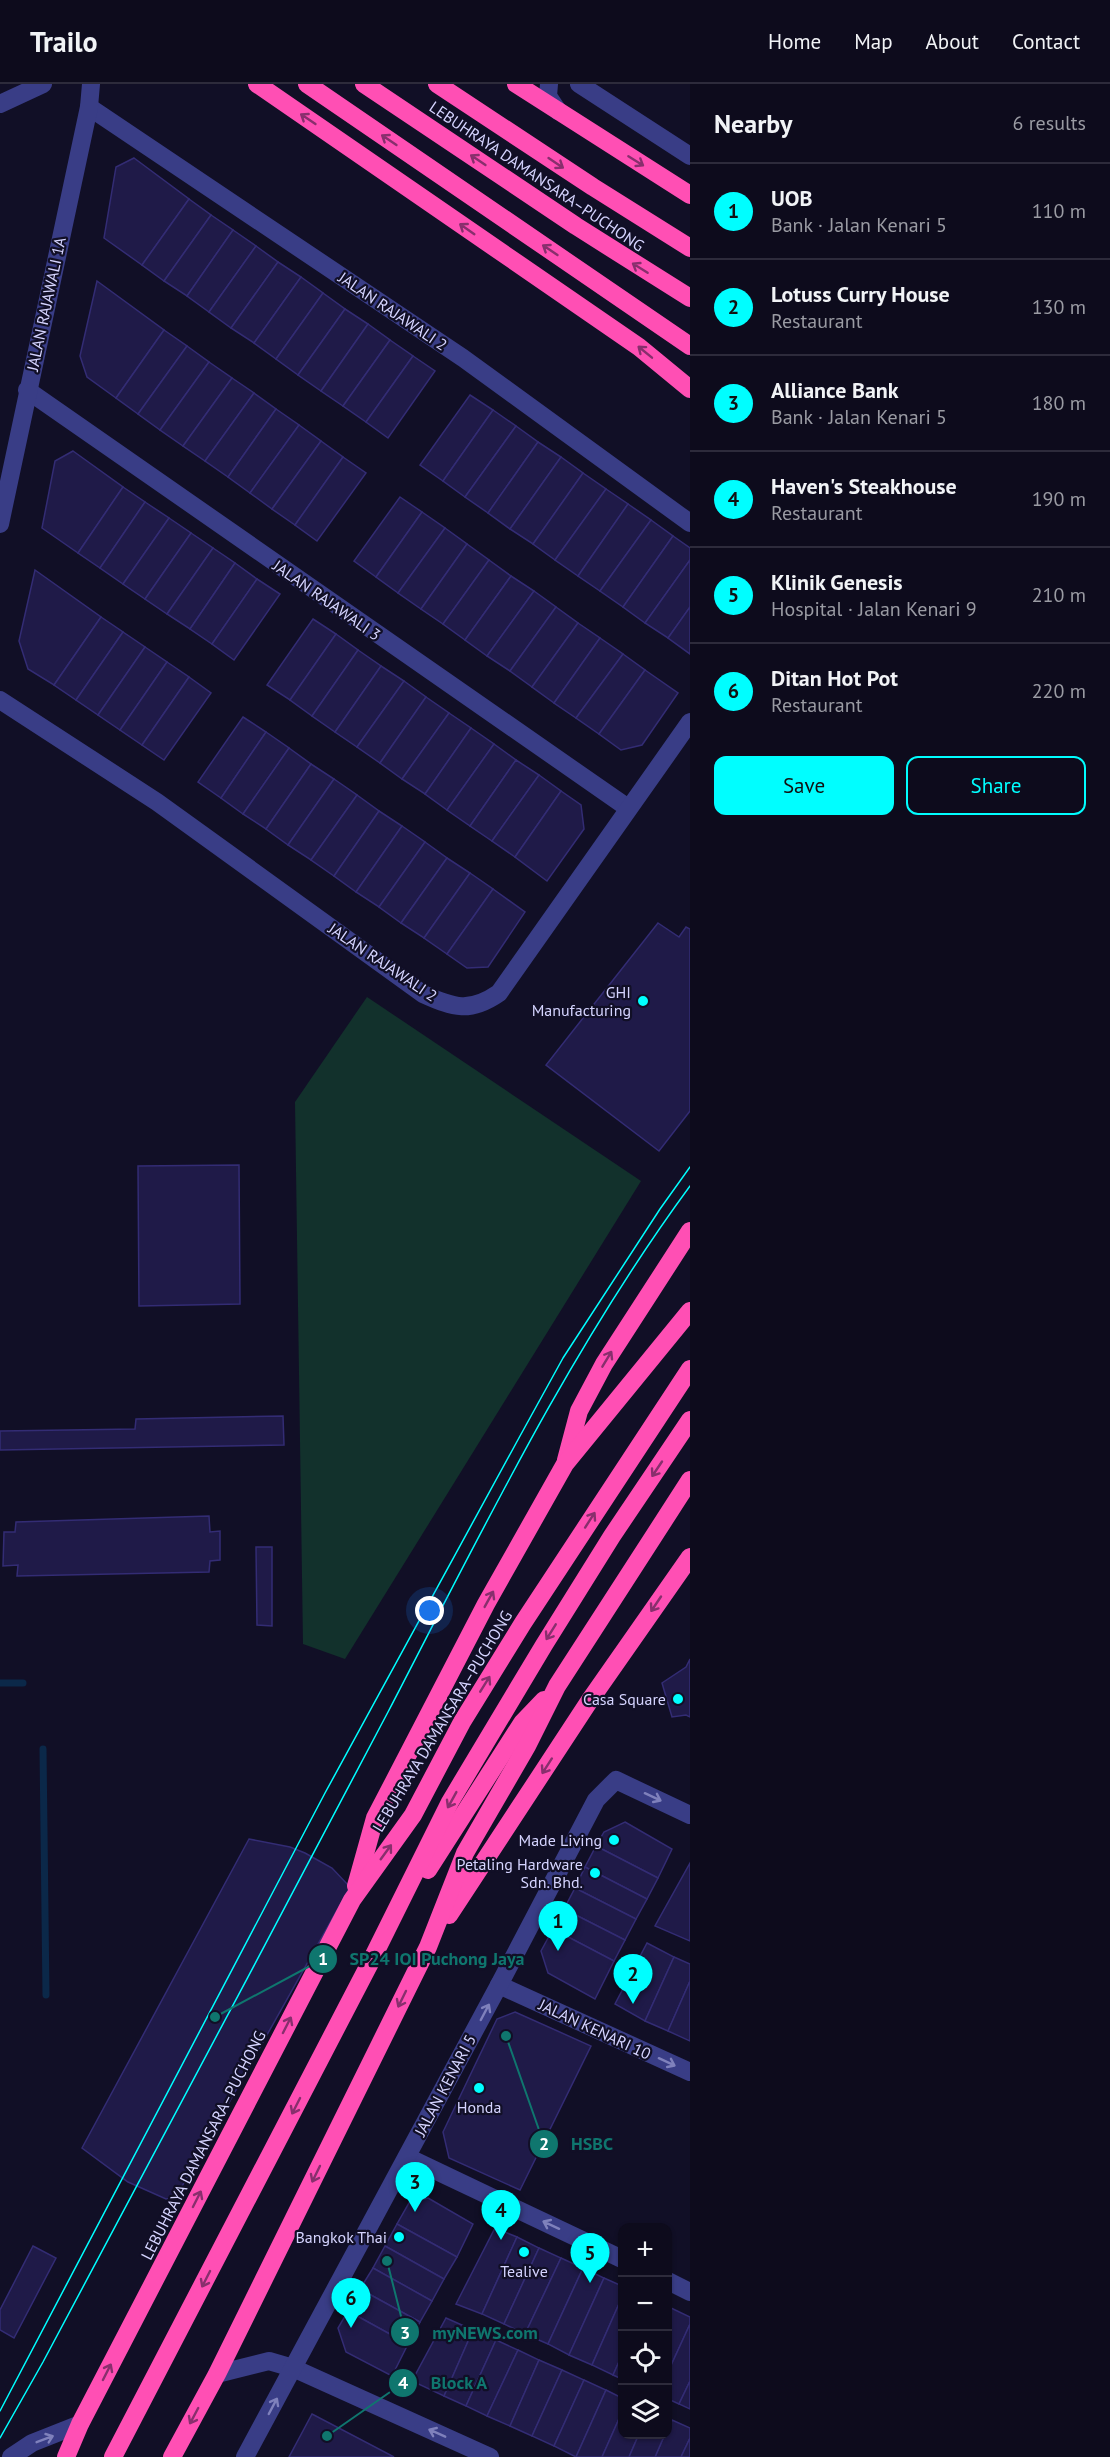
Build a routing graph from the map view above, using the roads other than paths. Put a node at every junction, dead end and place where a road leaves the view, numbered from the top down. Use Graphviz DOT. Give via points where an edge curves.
graph roads {
  1 [pos="43,84"];
  2 [pos="91,84"];
  3 [pos="257,84"];
  4 [pos="307,84"];
  5 [pos="364,84"];
  6 [pos="437,84"];
  7 [pos="516,84"];
  8 [pos="549,84"];
  9 [pos="579,84"];
  10 [pos="0,104"];
  11 [pos="89,107"];
  12 [pos="558,111"];
  13 [pos="690,156"];
  14 [pos="690,195"];
  15 [pos="690,248"];
  16 [pos="690,298"];
  17 [pos="690,346"];
  18 [pos="690,389"];
  19 [pos="27,390"];
  20 [pos="690,523"];
  21 [pos="0,524"];
  22 [pos="0,700"];
  23 [pos="690,722"];
  24 [pos="628,808"];
  25 [pos="690,1231"];
  26 [pos="690,1311"];
  27 [pos="690,1369"];
  28 [pos="690,1420"];
  29 [pos="565,1464"];
  30 [pos="690,1480"];
  31 [pos="690,1557"];
  32 [pos="557,1686"];
  33 [pos="690,1815"];
  34 [pos="352,1900"];
  35 [pos="428,1947"];
  36 [pos="371,1961"];
  37 [pos="499,1985"];
  38 [pos="690,2072"];
  39 [pos="407,2157"];
  40 [pos="618,2257"];
  41 [pos="672,2283"];
  42 [pos="690,2292"];
  43 [pos="293,2368"];
  44 [pos="216,2374"];
  45 [pos="80,2424"];
  46 [pos="10,2457"];
  47 [pos="66,2457"];
  48 [pos="113,2457"];
  49 [pos="172,2457"];
  50 [pos="245,2457"];
  51 [pos="490,2457"];
  1 -- 10 [label="street"];
  2 -- 11 [label="street, JALAN RAJAWALI 1A"];
  18 -- 3 [label="highway, one-way" via="639,347"];
  17 -- 4 [label="highway, one-way"];
  16 -- 5 [label="highway, LEBUHRAYA DAMANSARA–PUCHONG, one-way"];
  6 -- 15 [label="highway, LEBUHRAYA DAMANSARA–PUCHONG, one-way"];
  7 -- 12 [label="highway"];
  8 -- 12 [label="street" via="548,96"];
  9 -- 13 [label="street"];
  11 -- 19 [label="street, JALAN RAJAWALI 1A"];
  11 -- 20 [label="street, JALAN RAJAWALI 2" via="463,358"];
  12 -- 14 [label="highway, one-way"];
  19 -- 21 [label="street, JALAN RAJAWALI 1A"];
  19 -- 24 [label="street, JALAN RAJAWALI 3"];
  22 -- 24 [label="street, JALAN RAJAWALI 2" via="157,802 423,994 444,1004 483,1004 499,993"];
  23 -- 24 [label="street, JALAN RAJAWALI 2"];
  29 -- 25 [label="highway, one-way" via="579,1411 604,1364"];
  26 -- 29 [label="highway"];
  34 -- 27 [label="highway, LEBUHRAYA DAMANSARA–PUCHONG, one-way" via="412,1815 499,1662"];
  28 -- 36 [label="highway, one-way" via="556,1625 450,1802"];
  34 -- 29 [label="highway, one-way" via="375,1818 486,1604"];
  30 -- 32 [label="highway"];
  31 -- 35 [label="highway, one-way" via="590,1700"];
  32 -- 35 [label="highway" via="465,1853"];
  32 -- 36 [label="highway" via="516,1732"];
  37 -- 33 [label="street, JALAN KENARI 5, one-way" via="596,1800 616,1780"];
  45 -- 34 [label="highway, LEBUHRAYA DAMANSARA–PUCHONG, one-way"];
  35 -- 44 [label="highway, one-way"];
  36 -- 48 [label="highway, one-way"];
  37 -- 38 [label="street, JALAN KENARI 10, one-way"];
  39 -- 37 [label="street, JALAN KENARI 5, one-way"];
  40 -- 39 [label="street, one-way"];
  39 -- 43 [label="street, JALAN KENARI 5"];
  41 -- 42 [label="street"];
  43 -- 44 [label="street" via="269,2361"];
  50 -- 43 [label="street, JALAN KENARI 5, one-way"];
  51 -- 43 [label="street, one-way"];
  44 -- 49 [label="highway, one-way"];
  46 -- 45 [label="street, one-way" via="32,2443"];
  45 -- 47 [label="highway, LEBUHRAYA DAMANSARA–PUCHONG"];
}
